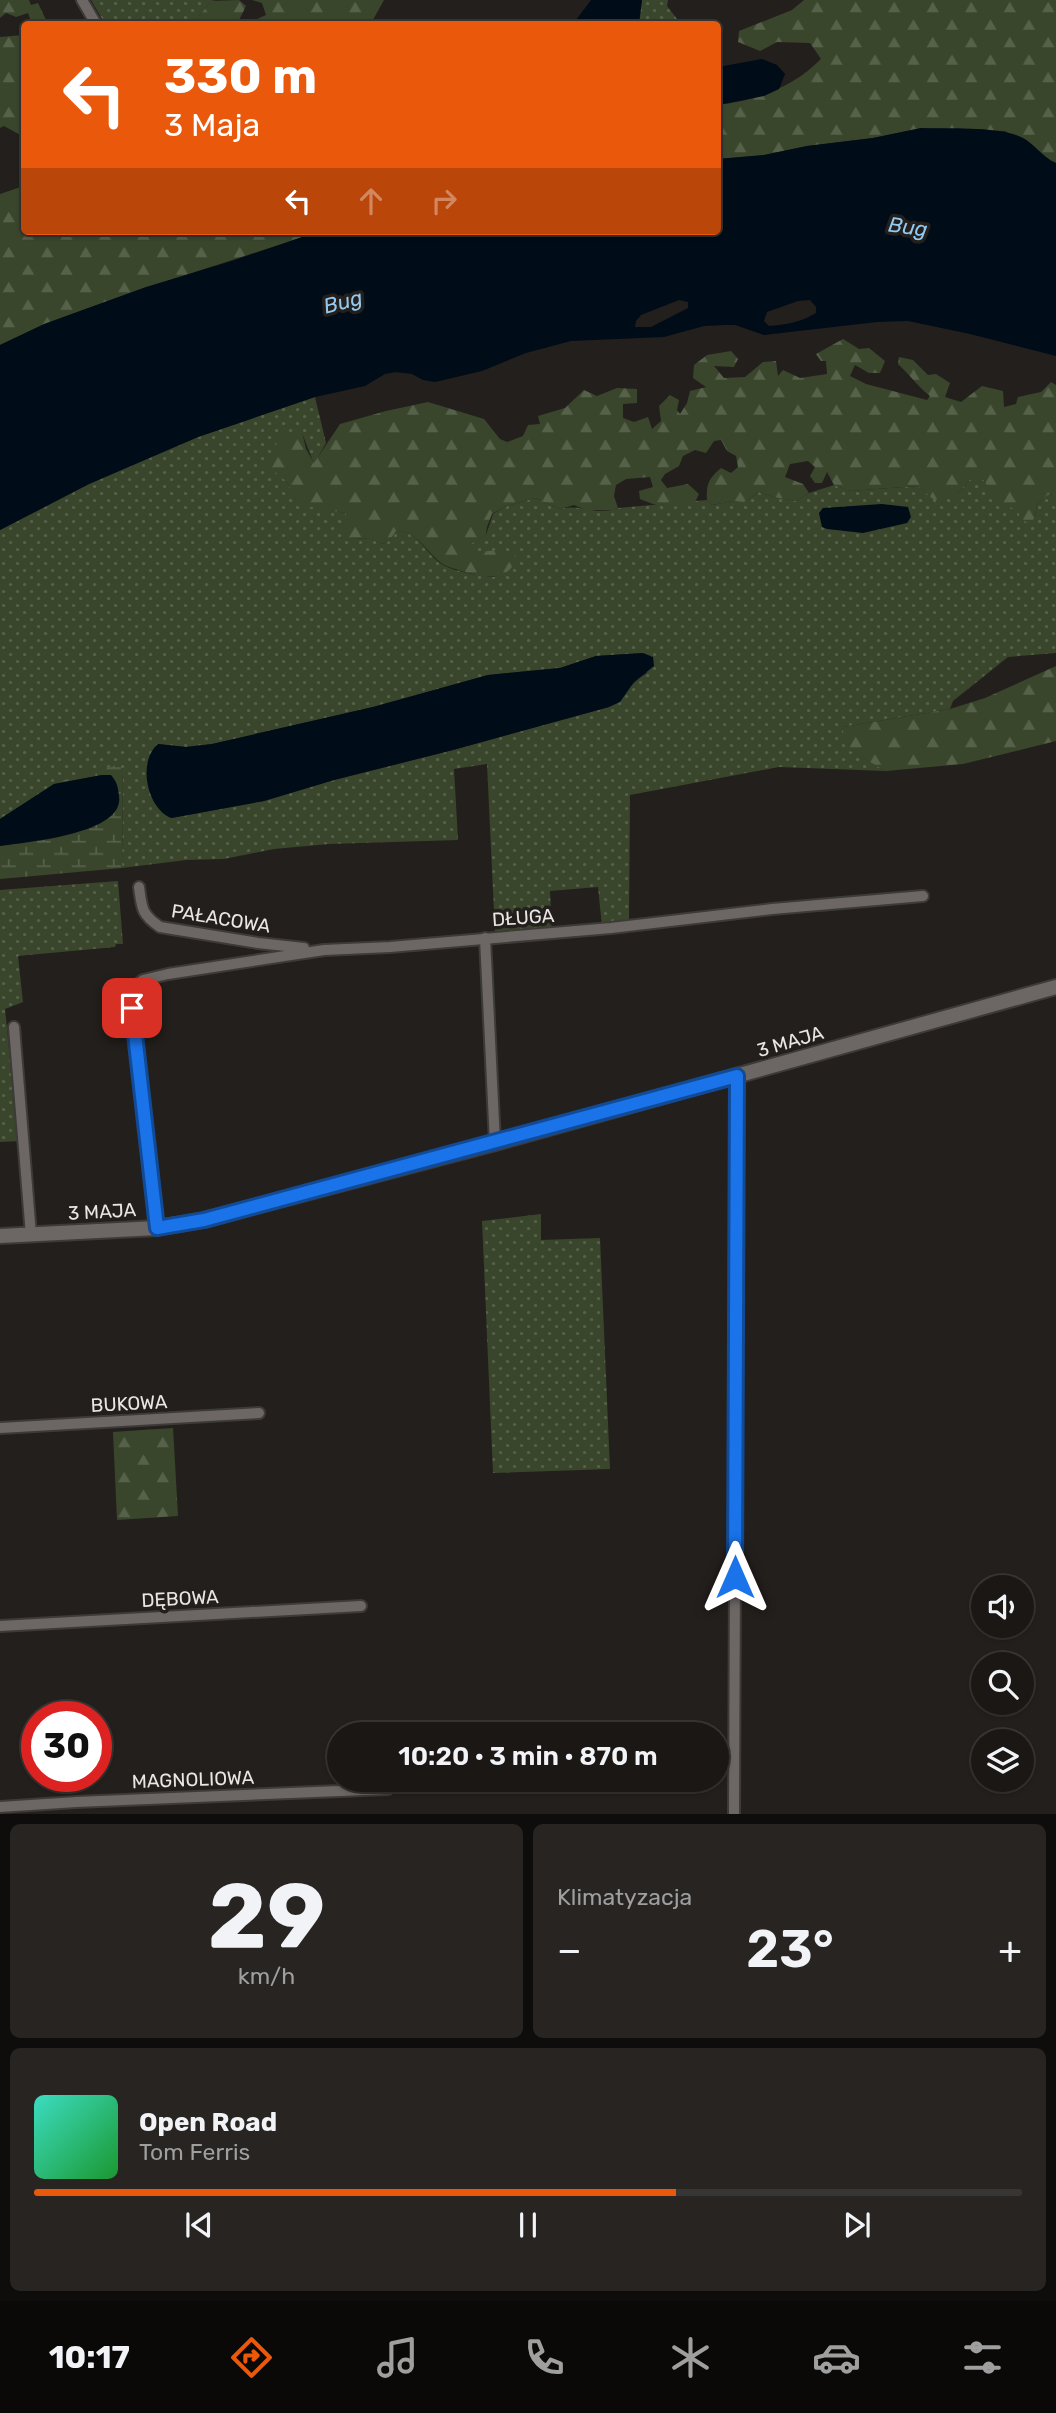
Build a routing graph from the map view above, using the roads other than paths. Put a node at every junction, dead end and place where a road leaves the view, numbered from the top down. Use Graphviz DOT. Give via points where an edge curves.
graph roads {
  1 [pos="82,0"];
  2 [pos="94,21"];
  3 [pos="139,887"];
  4 [pos="923,896"];
  5 [pos="485,938"];
  6 [pos="324,950"];
  7 [pos="1056,987"];
  8 [pos="14,1027"];
  9 [pos="737,1076"];
  10 [pos="495,1143"];
  11 [pos="157,1228"];
  12 [pos="31,1235"];
  13 [pos="0,1236"];
  14 [pos="260,1413"];
  15 [pos="0,1428"];
  16 [pos="362,1606"];
  17 [pos="0,1626"];
  18 [pos="327,1792"];
  19 [pos="76,1802"];
  20 [pos="0,1807"];
  21 [pos="76,1814"];
  22 [pos="734,1814"];
  1 -- 2 [label="street"];
  3 -- 6 [label="street, PAŁACOWA" via="142,910 160,927"];
  4 -- 5 [label="street, DŁUGA"];
  5 -- 6 [label="street, DŁUGA"];
  5 -- 10 [label="street"];
  6 -- 11 [label="street, DŁUGA" via="168,974 143,980 131,990"];
  7 -- 9 [label="street, 3 MAJA"];
  8 -- 12 [label="street"];
  9 -- 10 [label="street, 3 MAJA"];
  9 -- 22 [label="street"];
  10 -- 11 [label="street, 3 MAJA" via="204,1220"];
  11 -- 12 [label="street, 3 MAJA"];
  12 -- 13 [label="street, 3 MAJA"];
  14 -- 15 [label="street, BUKOWA"];
  16 -- 17 [label="street, DĘBOWA"];
  18 -- 19 [label="street, MAGNOLIOWA"];
  19 -- 20 [label="street, MAGNOLIOWA"];
  19 -- 21 [label="street"];
}
